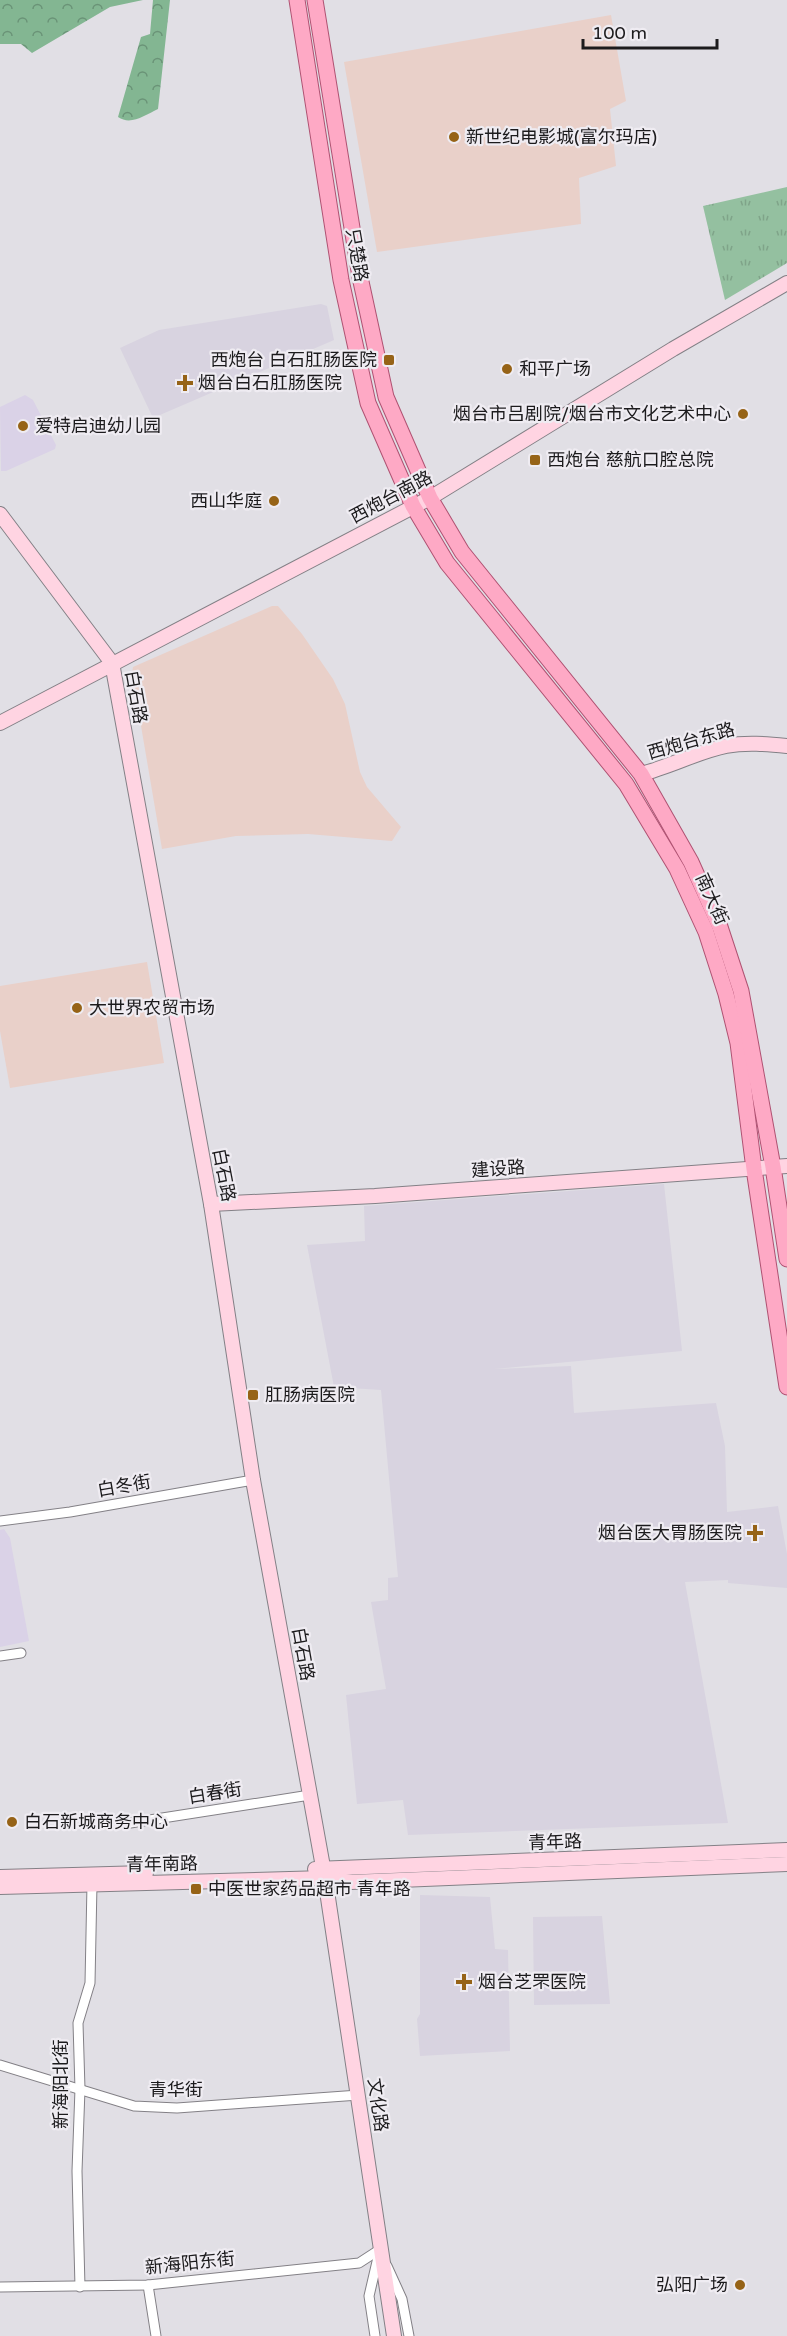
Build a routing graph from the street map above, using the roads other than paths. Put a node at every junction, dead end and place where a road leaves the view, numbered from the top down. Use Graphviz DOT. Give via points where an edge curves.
graph roads {
  1 [pos="297,0"];
  2 [pos="315,0"];
  3 [pos="787,283"];
  4 [pos="430,498"];
  5 [pos="413,506"];
  6 [pos="0,514"];
  7 [pos="112,663"];
  8 [pos="0,723"];
  9 [pos="787,746"];
  10 [pos="641,774"];
  11 [pos="780,1167"];
  12 [pos="754,1169"];
  13 [pos="211,1204"];
  14 [pos="787,1258"];
  15 [pos="787,1387"];
  16 [pos="253,1480"];
  17 [pos="0,1521"];
  18 [pos="21,1653"];
  19 [pos="0,1656"];
  20 [pos="310,1795"];
  21 [pos="124,1824"];
  22 [pos="787,1850"];
  23 [pos="787,1864"];
  24 [pos="324,1874"];
  25 [pos="0,1877"];
  26 [pos="92,1884"];
  27 [pos="0,1887"];
  28 [pos="0,2065"];
  29 [pos="80,2089"];
  30 [pos="359,2095"];
  31 [pos="380,2250"];
  32 [pos="148,2285"];
  33 [pos="0,2287"];
  34 [pos="80,2287"];
  35 [pos="156,2336"];
  36 [pos="375,2336"];
  37 [pos="394,2336"];
  38 [pos="409,2336"];
  1 -- 5 [label="main road, 只楚路" via="341,280 368,403"];
  2 -- 4 [label="main road, 只楚路" via="360,277 386,397"];
  3 -- 4 [label="street, 西炮台南路"];
  4 -- 5 [label="street, 西炮台南路"];
  4 -- 10 [label="main road, 南大街" via="462,552"];
  5 -- 7 [label="street, 西炮台南路"];
  5 -- 12 [label="main road, 南大街" via="447,563 626,784 677,869 706,932 726,994 738,1043"];
  6 -- 7 [label="street, 白石路"];
  7 -- 8 [label="street, 西炮台南路"];
  7 -- 13 [label="street, 白石路"];
  9 -- 10 [label="street, 西炮台东路" via="725,746"];
  10 -- 11 [label="main road, 南大街" via="691,862 720,927 741,991"];
  11 -- 12 [label="street, 建设路"];
  11 -- 14 [label="main road, 南大街"];
  12 -- 13 [label="street, 建设路"];
  12 -- 15 [label="main road, 南大街"];
  13 -- 16 [label="street, 白石路"];
  16 -- 17 [label="street, 白冬街"];
  16 -- 20 [label="street, 白石路"];
  18 -- 19 [label="street"];
  20 -- 21 [label="street, 白春街"];
  20 -- 24 [label="street, 白石路"];
  22 -- 24 [label="street, 青年路"];
  23 -- 24 [label="street, 青年路" via="351,1882"];
  24 -- 25 [label="street, 青年南路"];
  24 -- 26 [label="street, 青年南路"];
  24 -- 30 [label="street, 文化路"];
  26 -- 27 [label="street, 青年南路"];
  26 -- 29 [label="street, 新海阳北街" via="90,1983 78,2024"];
  28 -- 29 [label="street, 青华街"];
  29 -- 30 [label="street, 青华街" via="134,2106 177,2108"];
  29 -- 34 [label="street, 新海阳北街" via="76,2171"];
  30 -- 31 [label="street, 文化路"];
  31 -- 32 [label="street, 新海阳东街" via="359,2263"];
  31 -- 36 [label="street" via="369,2296"];
  31 -- 37 [label="street, 文化路"];
  31 -- 38 [label="street" via="402,2299"];
  32 -- 34 [label="street, 新海阳东街"];
  32 -- 35 [label="street"];
  33 -- 34 [label="street, 新海阳东街"];
}
